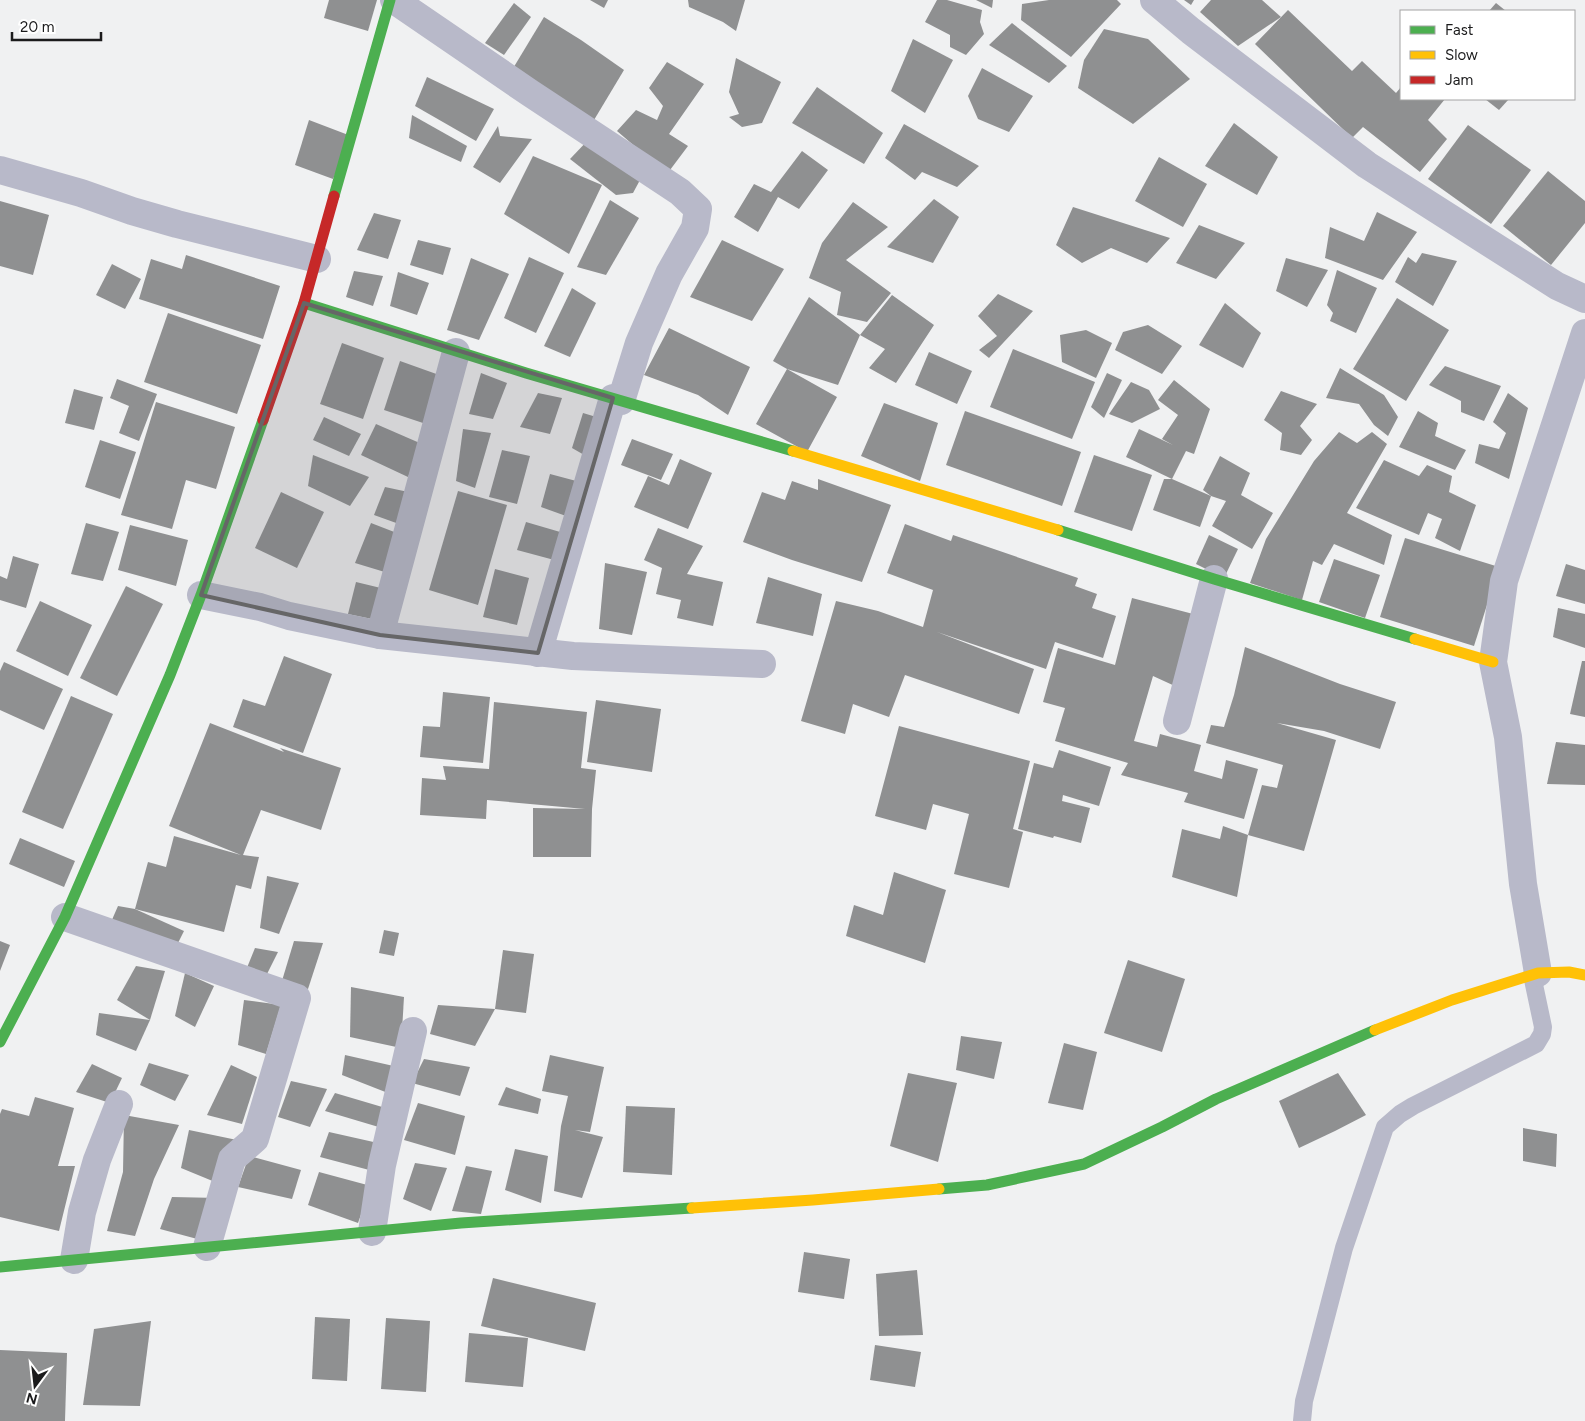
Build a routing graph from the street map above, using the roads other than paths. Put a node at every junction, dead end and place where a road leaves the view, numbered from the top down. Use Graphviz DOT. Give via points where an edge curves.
graph roads {
  1 [pos="390,0"];
  2 [pos="394,0"];
  3 [pos="1154,0"];
  4 [pos="0,170"];
  5 [pos="317,259"];
  6 [pos="1585,300"];
  7 [pos="304,303"];
  8 [pos="1585,333"];
  9 [pos="456,352"];
  10 [pos="617,399"];
  11 [pos="1214,579"];
  12 [pos="202,595"];
  13 [pos="380,635"];
  14 [pos="538,653"];
  15 [pos="1493,662"];
  16 [pos="762,664"];
  17 [pos="1177,721"];
  18 [pos="65,917"];
  19 [pos="1535,974"];
  20 [pos="1585,975"];
  21 [pos="413,1031"];
  22 [pos="0,1042"];
  23 [pos="119,1104"];
  24 [pos="372,1232"];
  25 [pos="207,1247"];
  26 [pos="74,1260"];
  27 [pos="0,1267"];
  28 [pos="1302,1421"];
  1 -- 5 [label="street"];
  2 -- 10 [label="street" via="680,192 698,209 696,228 670,274"];
  3 -- 6 [label="street" via="1367,165 1557,286"];
  4 -- 5 [label="street" via="178,224"];
  5 -- 7 [label="street"];
  7 -- 9 [label="street"];
  7 -- 12 [label="street"];
  8 -- 15 [label="street" via="1504,581"];
  9 -- 10 [label="street"];
  9 -- 13 [label="street"];
  10 -- 11 [label="street" via="1108,544"];
  10 -- 14 [label="street"];
  11 -- 15 [label="street"];
  11 -- 17 [label="street"];
  12 -- 13 [label="street"];
  12 -- 18 [label="street"];
  13 -- 14 [label="street"];
  14 -- 16 [label="street"];
  15 -- 19 [label="street" via="1508,737"];
  18 -- 22 [label="street"];
  18 -- 25 [label="street" via="297,998 255,1139 232,1159"];
  19 -- 20 [label="street" via="1569,972"];
  19 -- 24 [label="street" via="1452,1000 1377,1029 1216,1099 1084,1164 987,1184 814,1200 461,1222"];
  19 -- 28 [label="lane" via="1543,1027 1536,1044 1413,1106 1385,1127 1344,1248 1304,1401"];
  21 -- 24 [label="street" via="382,1165"];
  23 -- 26 [label="street" via="84,1203"];
  24 -- 25 [label="street"];
  25 -- 26 [label="street"];
  26 -- 27 [label="street"];
}
